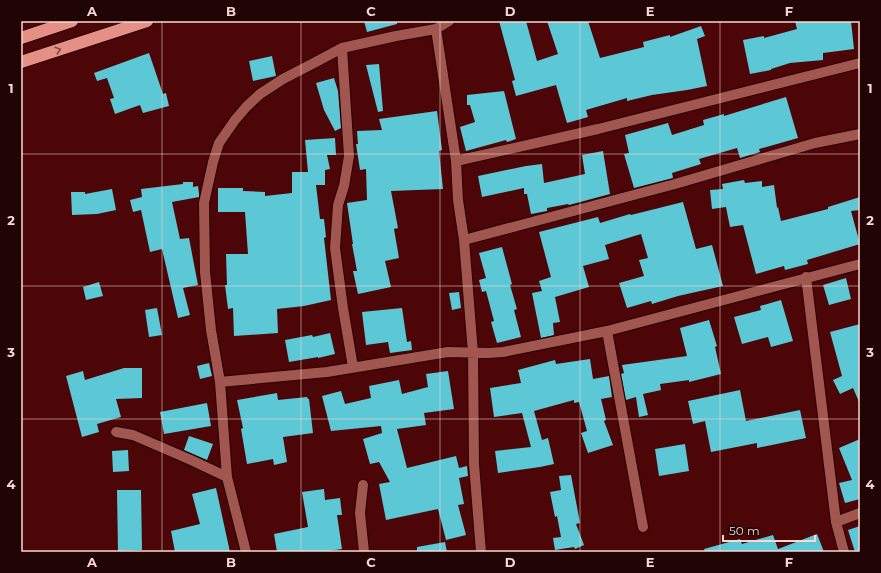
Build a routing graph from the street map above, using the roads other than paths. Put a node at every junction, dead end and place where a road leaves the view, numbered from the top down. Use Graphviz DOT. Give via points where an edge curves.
graph roads {
  1 [pos="72,21"];
  2 [pos="147,21"];
  3 [pos="449,21"];
  4 [pos="436,29"];
  5 [pos="21,38"];
  6 [pos="342,48"];
  7 [pos="21,62"];
  8 [pos="860,63"];
  9 [pos="860,134"];
  10 [pos="456,161"];
  11 [pos="464,240"];
  12 [pos="860,264"];
  13 [pos="806,277"];
  14 [pos="607,331"];
  15 [pos="472,353"];
  16 [pos="353,367"];
  17 [pos="220,382"];
  18 [pos="116,432"];
  19 [pos="227,477"];
  20 [pos="363,485"];
  21 [pos="860,512"];
  22 [pos="836,522"];
  23 [pos="644,527"];
  24 [pos="246,552"];
  25 [pos="364,552"];
  26 [pos="481,552"];
  27 [pos="844,552"];
  1 -- 5 [label="highway"];
  7 -- 2 [label="highway, one-way"];
  3 -- 4 [label="street"];
  4 -- 6 [label="street"];
  4 -- 10 [label="street"];
  6 -- 16 [label="street" via="349,156 338,205 335,248"];
  6 -- 17 [label="street" via="260,94 235,120 219,143 212,162 204,204 205,272"];
  8 -- 10 [label="street" via="598,129"];
  9 -- 11 [label="street" via="815,143 675,184"];
  10 -- 11 [label="street"];
  11 -- 15 [label="street"];
  12 -- 13 [label="street"];
  13 -- 14 [label="street"];
  13 -- 22 [label="street"];
  14 -- 15 [label="street" via="503,352"];
  14 -- 23 [label="street"];
  15 -- 16 [label="street" via="448,352"];
  15 -- 26 [label="street" via="474,464"];
  16 -- 17 [label="street" via="327,372"];
  17 -- 19 [label="street"];
  18 -- 19 [label="street" via="133,435"];
  19 -- 24 [label="street"];
  20 -- 25 [label="street" via="360,513"];
  21 -- 22 [label="street"];
  22 -- 27 [label="street"];
}
